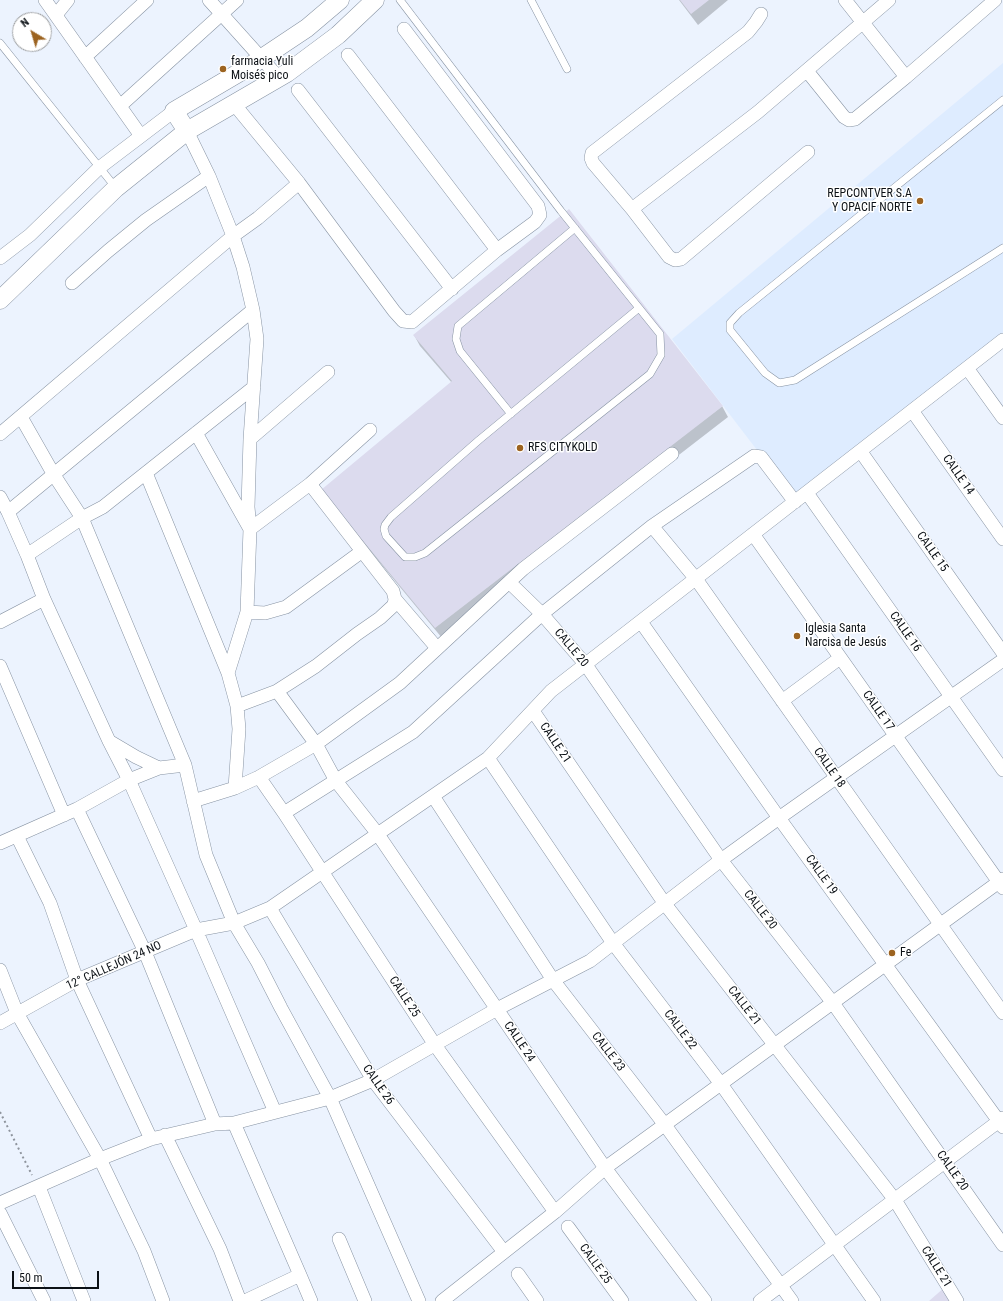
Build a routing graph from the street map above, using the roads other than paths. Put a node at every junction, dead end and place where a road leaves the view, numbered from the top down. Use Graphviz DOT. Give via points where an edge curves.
graph roads {
  1 [pos="45,0"];
  2 [pos="68,0"];
  3 [pos="147,0"];
  4 [pos="209,0"];
  5 [pos="237,0"];
  6 [pos="340,0"];
  7 [pos="374,0"];
  8 [pos="400,0"];
  9 [pos="531,0"];
  10 [pos="845,0"];
  11 [pos="889,0"];
  12 [pos="995,0"];
  13 [pos="222,14"];
  14 [pos="761,14"];
  15 [pos="56,15"];
  16 [pos="863,22"];
  17 [pos="404,29"];
  18 [pos="0,44"];
  19 [pos="348,55"];
  20 [pos="85,57"];
  21 [pos="262,58"];
  22 [pos="567,69"];
  23 [pos="807,71"];
  24 [pos="906,77"];
  25 [pos="279,78"];
  26 [pos="298,90"];
  27 [pos="1003,100"];
  28 [pos="234,104"];
  29 [pos="120,106"];
  30 [pos="174,111"];
  31 [pos="187,131"];
  32 [pos="141,136"];
  33 [pos="808,152"];
  34 [pos="99,168"];
  35 [pos="209,176"];
  36 [pos="299,183"];
  37 [pos="116,188"];
  38 [pos="632,209"];
  39 [pos="575,228"];
  40 [pos="233,236"];
  41 [pos="1003,248"];
  42 [pos="497,250"];
  43 [pos="0,258"];
  44 [pos="72,283"];
  45 [pos="452,289"];
  46 [pos="0,300"];
  47 [pos="640,308"];
  48 [pos="253,310"];
  49 [pos="1003,340"];
  50 [pos="967,368"];
  51 [pos="328,372"];
  52 [pos="254,387"];
  53 [pos="913,412"];
  54 [pos="511,414"];
  55 [pos="21,417"];
  56 [pos="1003,418"];
  57 [pos="370,430"];
  58 [pos="196,433"];
  59 [pos="0,434"];
  60 [pos="250,439"];
  61 [pos="861,452"];
  62 [pos="672,454"];
  63 [pos="146,473"];
  64 [pos="54,475"];
  65 [pos="310,484"];
  66 [pos="807,493"];
  67 [pos="0,497"];
  68 [pos="795,502"];
  69 [pos="8,512"];
  70 [pos="82,518"];
  71 [pos="652,526"];
  72 [pos="250,530"];
  73 [pos="753,534"];
  74 [pos="1003,539"];
  75 [pos="361,552"];
  76 [pos="27,555"];
  77 [pos="696,579"];
  78 [pos="509,582"];
  79 [pos="44,599"];
  80 [pos="395,599"];
  81 [pos="247,612"];
  82 [pos="542,614"];
  83 [pos="0,622"];
  84 [pos="640,622"];
  85 [pos="437,648"];
  86 [pos="1003,653"];
  87 [pos="840,658"];
  88 [pos="1003,660"];
  89 [pos="586,665"];
  90 [pos="0,666"];
  91 [pos="228,673"];
  92 [pos="277,691"];
  93 [pos="951,697"];
  94 [pos="782,701"];
  95 [pos="237,706"];
  96 [pos="533,711"];
  97 [pos="896,736"];
  98 [pos="109,740"];
  99 [pos="316,744"];
  100 [pos="488,758"];
  101 [pos="185,765"];
  102 [pos="159,768"];
  103 [pos="1003,770"];
  104 [pos="259,777"];
  105 [pos="836,778"];
  106 [pos="129,780"];
  107 [pos="336,781"];
  108 [pos="235,788"];
  109 [pos="433,796"];
  110 [pos="193,801"];
  111 [pos="77,809"];
  112 [pos="284,813"];
  113 [pos="64,815"];
  114 [pos="779,818"];
  115 [pos="377,833"];
  116 [pos="17,836"];
  117 [pos="1,841"];
  118 [pos="721,860"];
  119 [pos="322,871"];
  120 [pos="1002,883"];
  121 [pos="665,904"];
  122 [pos="270,908"];
  123 [pos="234,923"];
  124 [pos="940,925"];
  125 [pos="196,930"];
  126 [pos="614,943"];
  127 [pos="145,952"];
  128 [pos="886,965"];
  129 [pos="0,970"];
  130 [pos="77,980"];
  131 [pos="553,980"];
  132 [pos="833,1003"];
  133 [pos="497,1009"];
  134 [pos="17,1013"];
  135 [pos="1003,1013"];
  136 [pos="0,1023"];
  137 [pos="435,1045"];
  138 [pos="775,1045"];
  139 [pos="373,1080"];
  140 [pos="721,1084"];
  141 [pos="330,1098"];
  142 [pos="275,1112"];
  143 [pos="234,1122"];
  144 [pos="1002,1122"];
  145 [pos="215,1124"];
  146 [pos="665,1125"];
  147 [pos="165,1135"];
  148 [pos="151,1139"];
  149 [pos="100,1159"];
  150 [pos="945,1162"];
  151 [pos="605,1168"];
  152 [pos="39,1187"];
  153 [pos="895,1200"];
  154 [pos="0,1203"];
  155 [pos="0,1212"];
  156 [pos="555,1212"];
  157 [pos="568,1227"];
  158 [pos="339,1239"];
  159 [pos="835,1245"];
  160 [pos="1003,1246"];
  161 [pos="504,1252"];
  162 [pos="300,1274"];
  163 [pos="518,1274"];
  164 [pos="781,1285"];
  165 [pos="458,1296"];
  166 [pos="44,1301"];
  167 [pos="84,1301"];
  168 [pos="163,1301"];
  169 [pos="240,1301"];
  170 [pos="245,1301"];
  171 [pos="311,1301"];
  172 [pos="365,1301"];
  173 [pos="419,1301"];
  174 [pos="442,1301"];
  175 [pos="537,1301"];
  176 [pos="622,1301"];
  177 [pos="705,1301"];
  178 [pos="760,1301"];
  179 [pos="792,1301"];
  180 [pos="874,1301"];
  181 [pos="957,1301"];
  1 -- 15 [label="street"];
  2 -- 15 [label="street"];
  3 -- 20 [label="street"];
  4 -- 13 [label="street"];
  5 -- 13 [label="street"];
  6 -- 21 [label="street" via="308,28"];
  7 -- 25 [label="street" via="338,35"];
  8 -- 39 [label="lane"];
  9 -- 22 [label="lane"];
  10 -- 16 [label="street"];
  11 -- 16 [label="street"];
  12 -- 24 [label="street"];
  13 -- 21 [label="street"];
  13 -- 29 [label="street"];
  14 -- 38 [label="street" via="748,32 592,153 593,163"];
  15 -- 20 [label="street"];
  16 -- 23 [label="street"];
  16 -- 24 [label="street"];
  17 -- 42 [label="street" via="538,206 540,215 535,222"];
  18 -- 34 [label="lane"];
  19 -- 42 [label="street"];
  20 -- 29 [label="street"];
  21 -- 25 [label="street"];
  21 -- 30 [label="street"];
  23 -- 24 [label="street" via="849,120 855,119"];
  23 -- 38 [label="street"];
  25 -- 28 [label="street"];
  26 -- 45 [label="street"];
  27 -- 41 [label="lane" via="739,313 730,323 730,330 765,373 779,383 796,380"];
  28 -- 31 [label="street"];
  28 -- 36 [label="street"];
  29 -- 32 [label="street"];
  30 -- 31 [label="street"];
  30 -- 32 [label="street"];
  31 -- 35 [label="street"];
  31 -- 37 [label="street"];
  32 -- 34 [label="street"];
  33 -- 38 [label="street" via="681,259 669,257"];
  34 -- 37 [label="lane"];
  34 -- 43 [label="street" via="30,235"];
  35 -- 40 [label="street"];
  35 -- 44 [label="street" via="146,220"];
  36 -- 40 [label="street"];
  36 -- 45 [label="street" via="403,321 412,322"];
  37 -- 46 [label="street"];
  39 -- 47 [label="lane"];
  39 -- 54 [label="lane" via="458,326 456,339 460,351"];
  40 -- 48 [label="street"];
  40 -- 55 [label="street"];
  42 -- 45 [label="street"];
  47 -- 54 [label="lane"];
  47 -- 54 [label="lane" via="660,334 661,355 650,374 425,553 405,557 386,536 384,526"];
  48 -- 52 [label="street" via="257,339"];
  48 -- 64 [label="street"];
  49 -- 50 [label="street, 12° CALLEJÓN 24 NO"];
  50 -- 53 [label="street, 12° CALLEJÓN 24 NO"];
  50 -- 56 [label="street"];
  51 -- 60 [label="street"];
  52 -- 58 [label="street"];
  52 -- 60 [label="street"];
  53 -- 61 [label="street, 12° CALLEJÓN 24 NO"];
  53 -- 74 [label="street, CALLE 14"];
  55 -- 59 [label="street"];
  55 -- 64 [label="street"];
  57 -- 65 [label="street"];
  58 -- 63 [label="street"];
  58 -- 72 [label="street"];
  60 -- 72 [label="street"];
  61 -- 66 [label="street, 12° CALLEJÓN 24 NO"];
  61 -- 86 [label="street, CALLE 15"];
  62 -- 78 [label="street"];
  63 -- 70 [label="street" via="103,507"];
  63 -- 91 [label="street"];
  64 -- 69 [label="street"];
  64 -- 70 [label="street"];
  65 -- 72 [label="street"];
  65 -- 75 [label="street"];
  66 -- 68 [label="street, 12° CALLEJÓN 24 NO"];
  66 -- 93 [label="street, CALLE 16"];
  67 -- 69 [label="street"];
  68 -- 71 [label="street" via="760,456 754,456"];
  68 -- 73 [label="street, 12° CALLEJÓN 24 NO"];
  69 -- 76 [label="street"];
  70 -- 76 [label="street"];
  70 -- 101 [label="street"];
  71 -- 77 [label="street, CALLE 18"];
  71 -- 82 [label="street"];
  72 -- 81 [label="street"];
  73 -- 77 [label="street, 12° CALLEJÓN 24 NO"];
  73 -- 87 [label="street, CALLE 17"];
  75 -- 80 [label="street" via="393,591"];
  75 -- 81 [label="street" via="286,607 265,613"];
  76 -- 79 [label="street"];
  77 -- 84 [label="street, 12° CALLEJÓN 24 NO"];
  77 -- 94 [label="street, CALLE 18"];
  78 -- 82 [label="street, CALLE 20"];
  78 -- 85 [label="street"];
  79 -- 83 [label="street"];
  79 -- 98 [label="street"];
  80 -- 85 [label="street"];
  80 -- 92 [label="street" via="394,605 385,615"];
  81 -- 91 [label="street"];
  82 -- 89 [label="street, CALLE 20"];
  82 -- 107 [label="street" via="413,732"];
  84 -- 89 [label="street, 12° CALLEJÓN 24 NO"];
  84 -- 114 [label="street, CALLE 19"];
  85 -- 99 [label="street" via="400,683"];
  87 -- 94 [label="street"];
  87 -- 97 [label="street, CALLE 17"];
  88 -- 93 [label="street"];
  89 -- 96 [label="street, 12° CALLEJÓN 24 NO" via="551,692"];
  89 -- 118 [label="street, CALLE 20"];
  90 -- 113 [label="street"];
  91 -- 95 [label="street"];
  92 -- 95 [label="street"];
  92 -- 99 [label="street, CALLE 24"];
  93 -- 97 [label="street"];
  93 -- 103 [label="street, CALLE 16"];
  94 -- 105 [label="street, CALLE 18"];
  95 -- 108 [label="street" via="239,729"];
  96 -- 100 [label="street, 12° CALLEJÓN 24 NO"];
  96 -- 121 [label="street, CALLE 21"];
  97 -- 105 [label="street"];
  97 -- 120 [label="street, CALLE 17"];
  98 -- 102 [label="street"];
  98 -- 106 [label="street"];
  99 -- 104 [label="street"];
  99 -- 107 [label="street, CALLE 24"];
  100 -- 109 [label="street, 12° CALLEJÓN 24 NO"];
  100 -- 126 [label="street, CALLE 22"];
  101 -- 102 [label="street"];
  101 -- 110 [label="street"];
  102 -- 106 [label="street"];
  104 -- 108 [label="street"];
  104 -- 112 [label="street, CALLE 25"];
  105 -- 114 [label="street"];
  105 -- 124 [label="street, CALLE 18"];
  106 -- 111 [label="street"];
  106 -- 125 [label="street"];
  107 -- 112 [label="street"];
  107 -- 115 [label="street, CALLE 24"];
  108 -- 110 [label="street"];
  109 -- 115 [label="street, 12° CALLEJÓN 24 NO"];
  109 -- 131 [label="street, CALLE 23"];
  110 -- 123 [label="street" via="206,855"];
  111 -- 113 [label="street"];
  111 -- 127 [label="street"];
  112 -- 119 [label="street, CALLE 25"];
  113 -- 116 [label="street"];
  114 -- 118 [label="street"];
  114 -- 128 [label="street, CALLE 19"];
  115 -- 119 [label="street, 12° CALLEJÓN 24 NO"];
  115 -- 133 [label="street, CALLE 24"];
  116 -- 117 [label="street"];
  116 -- 130 [label="street" via="50,903"];
  118 -- 121 [label="street"];
  118 -- 132 [label="street, CALLE 20"];
  119 -- 122 [label="street, 12° CALLEJÓN 24 NO"];
  119 -- 137 [label="street, CALLE 25"];
  120 -- 124 [label="street"];
  121 -- 126 [label="street"];
  121 -- 138 [label="street, CALLE 21"];
  122 -- 123 [label="street, 12° CALLEJÓN 24 NO"];
  122 -- 139 [label="street, CALLE 26"];
  123 -- 125 [label="street, 12° CALLEJÓN 24 NO"];
  123 -- 141 [label="street"];
  124 -- 128 [label="street"];
  124 -- 135 [label="street, CALLE 18"];
  125 -- 127 [label="street, 12° CALLEJÓN 24 NO"];
  125 -- 142 [label="street"];
  126 -- 131 [label="street" via="590,961"];
  126 -- 140 [label="street, CALLE 22"];
  127 -- 130 [label="street, 12° CALLEJÓN 24 NO"];
  127 -- 145 [label="street"];
  128 -- 132 [label="street"];
  128 -- 144 [label="street, CALLE 19"];
  129 -- 134 [label="street"];
  130 -- 134 [label="street, 12° CALLEJÓN 24 NO"];
  130 -- 148 [label="street"];
  131 -- 133 [label="street"];
  131 -- 146 [label="street, CALLE 23"];
  132 -- 138 [label="street"];
  132 -- 150 [label="street, CALLE 20"];
  133 -- 137 [label="street"];
  133 -- 151 [label="street, CALLE 24"];
  134 -- 136 [label="street, 12° CALLEJÓN 24 NO"];
  134 -- 149 [label="street"];
  137 -- 139 [label="street"];
  137 -- 156 [label="street, CALLE 25"];
  138 -- 140 [label="street"];
  138 -- 153 [label="street, CALLE 21"];
  139 -- 141 [label="street"];
  139 -- 161 [label="street, CALLE 26"];
  140 -- 146 [label="street"];
  140 -- 159 [label="street, CALLE 22"];
  141 -- 142 [label="street"];
  141 -- 173 [label="street"];
  142 -- 143 [label="street"];
  143 -- 145 [label="street"];
  143 -- 162 [label="street"];
  144 -- 150 [label="street"];
  145 -- 147 [label="street"];
  146 -- 151 [label="street"];
  146 -- 164 [label="street, CALLE 23"];
  147 -- 148 [label="street"];
  147 -- 169 [label="street" via="220,1249"];
  148 -- 149 [label="street"];
  149 -- 152 [label="street"];
  149 -- 168 [label="street" via="144,1251"];
  150 -- 153 [label="street"];
  150 -- 160 [label="street, CALLE 20"];
  151 -- 156 [label="street"];
  151 -- 177 [label="street, CALLE 24"];
  152 -- 154 [label="street"];
  152 -- 167 [label="street"];
  153 -- 159 [label="street"];
  153 -- 181 [label="street, CALLE 21"];
  155 -- 166 [label="street"];
  156 -- 161 [label="street"];
  157 -- 176 [label="street, CALLE 25"];
  158 -- 172 [label="street"];
  159 -- 164 [label="street"];
  159 -- 180 [label="street, CALLE 22"];
  161 -- 165 [label="street"];
  162 -- 170 [label="street"];
  162 -- 171 [label="street"];
  163 -- 175 [label="street"];
  164 -- 178 [label="street"];
  164 -- 179 [label="street, CALLE 23"];
  165 -- 174 [label="street"];
}
